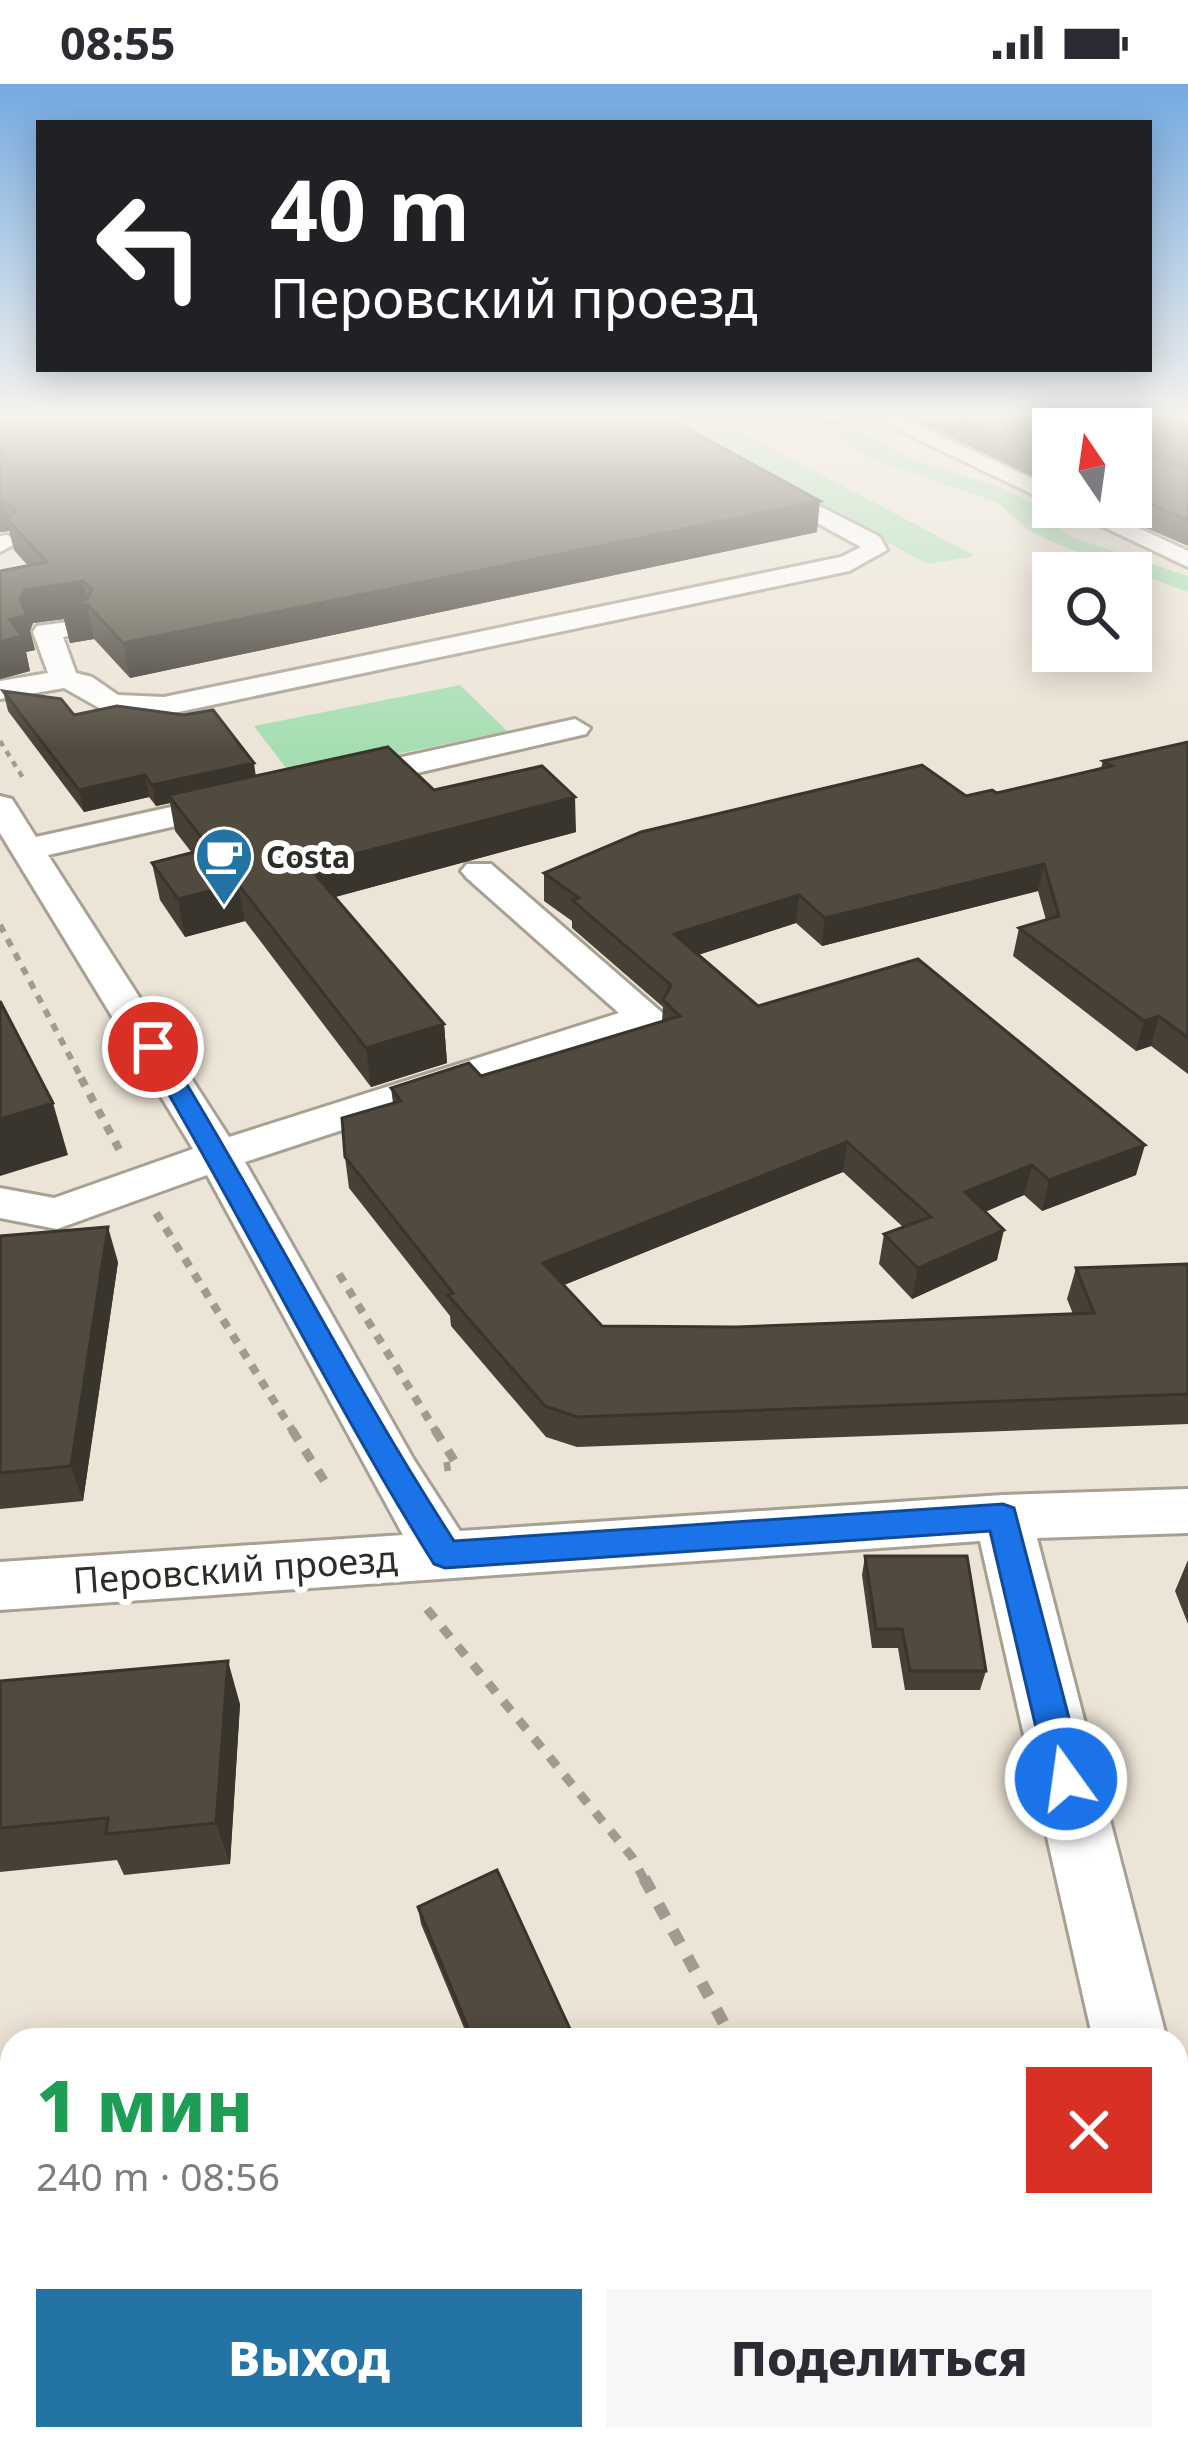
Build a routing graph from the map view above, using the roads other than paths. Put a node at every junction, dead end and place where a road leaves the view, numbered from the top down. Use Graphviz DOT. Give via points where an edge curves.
graph roads {
  1 [pos="846,528"];
  2 [pos="1120,528"];
  3 [pos="1188,560"];
  4 [pos="739,561"];
  5 [pos="772,579"];
  6 [pos="81,625"];
  7 [pos="323,637"];
  8 [pos="361,668"];
  9 [pos="64,679"];
  10 [pos="0,689"];
  11 [pos="575,728"];
  12 [pos="320,784"];
  13 [pos="273,795"];
  14 [pos="0,806"];
  15 [pos="37,864"];
  16 [pos="479,871"];
  17 [pos="0,889"];
  18 [pos="219,1156"];
  19 [pos="0,1203"];
  20 [pos="1188,1511"];
  21 [pos="1003,1517"];
  22 [pos="445,1555"];
  23 [pos="0,1586"];
  24 [pos="1127,2028"];
  1 -- 5 [label="street" via="875,550"];
  2 -- 3 [label="street"];
  4 -- 5 [label="street"];
  5 -- 8 [label="street"];
  6 -- 9 [label="street" via="47,632"];
  7 -- 8 [label="street"];
  8 -- 9 [label="street" via="129,708"];
  9 -- 10 [label="street"];
  11 -- 12 [label="street"];
  13 -- 15 [label="street"];
  14 -- 15 [label="street"];
  15 -- 17 [label="street"];
  15 -- 18 [label="street"];
  16 -- 18 [label="street" via="647,1017"];
  18 -- 19 [label="street" via="57,1214"];
  18 -- 22 [label="street"];
  20 -- 21 [label="street, Перовский проезд"];
  21 -- 22 [label="street, Перовский проезд"];
  21 -- 24 [label="street"];
  22 -- 23 [label="street, Перовский проезд"];
}
